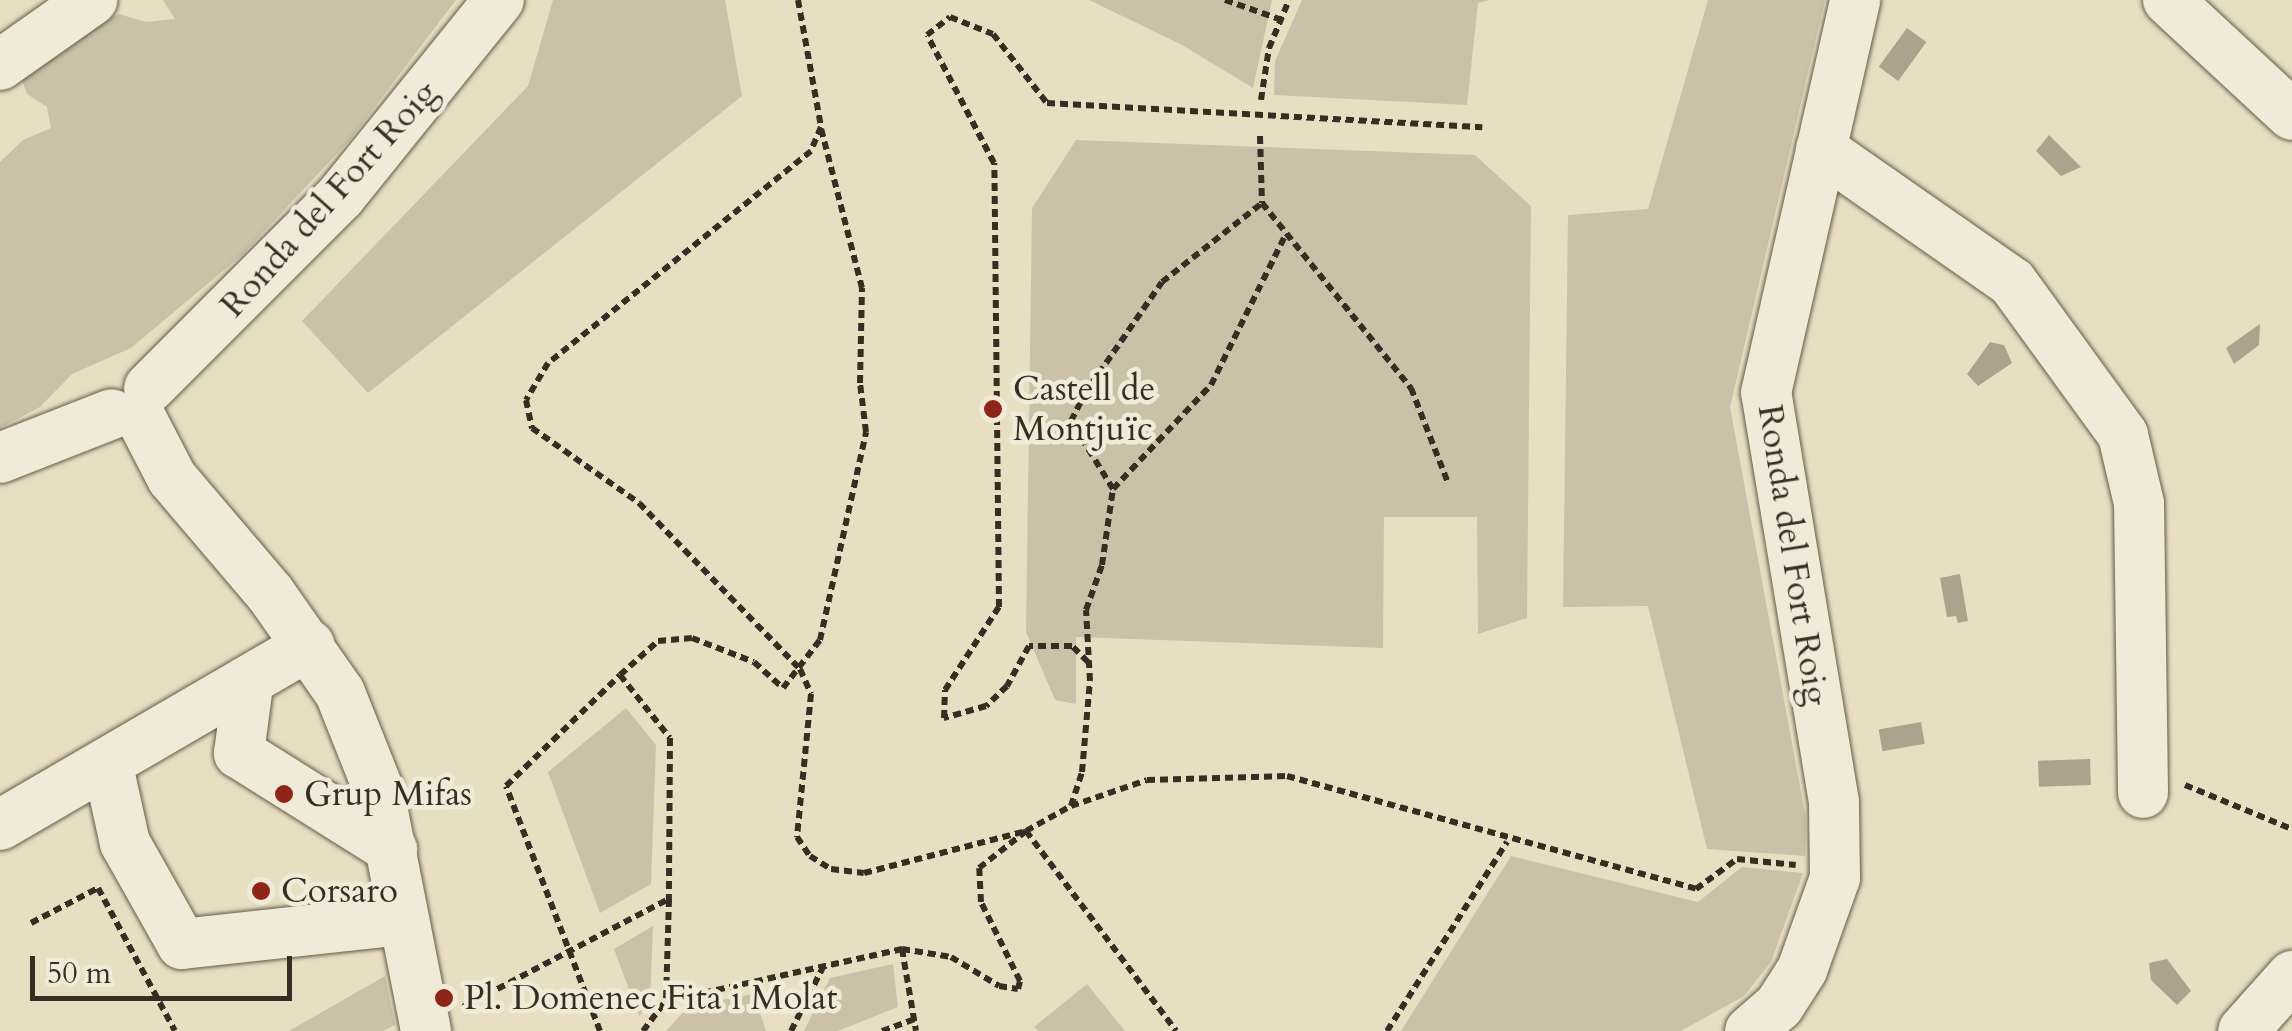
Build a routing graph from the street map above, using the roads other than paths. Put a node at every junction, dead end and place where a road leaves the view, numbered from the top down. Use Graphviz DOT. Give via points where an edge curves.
graph roads {
  1 [pos="92,0"];
  2 [pos="499,0"];
  3 [pos="1855,0"];
  4 [pos="2168,0"];
  5 [pos="0,65"];
  6 [pos="2292,115"];
  7 [pos="1821,149"];
  8 [pos="134,408"];
  9 [pos="0,458"];
  10 [pos="310,645"];
  11 [pos="248,685"];
  12 [pos="108,766"];
  13 [pos="2143,780"];
  14 [pos="0,825"];
  15 [pos="392,849"];
  16 [pos="404,920"];
  17 [pos="2292,976"];
  18 [pos="426,1029"];
  19 [pos="1756,1029"];
  20 [pos="2243,1031"];
  1 -- 5 [label="street"];
  2 -- 8 [label="street, Ronda del Fort Roig" via="340,197"];
  3 -- 7 [label="street, Ronda del Fort Roig"];
  4 -- 6 [label="street"];
  7 -- 13 [label="street" via="2012,282 2123,434 2140,503"];
  7 -- 19 [label="street, Ronda del Fort Roig" via="1766,393 1838,844 1817,938 1779,1006"];
  8 -- 9 [label="street"];
  8 -- 10 [label="street" via="181,490"];
  10 -- 11 [label="street"];
  10 -- 15 [label="street" via="355,728"];
  11 -- 12 [label="street"];
  11 -- 15 [label="street" via="239,753"];
  12 -- 14 [label="street"];
  12 -- 16 [label="street" via="126,843 182,944"];
  15 -- 16 [label="street"];
  16 -- 18 [label="street"];
  17 -- 20 [label="street"];
}
